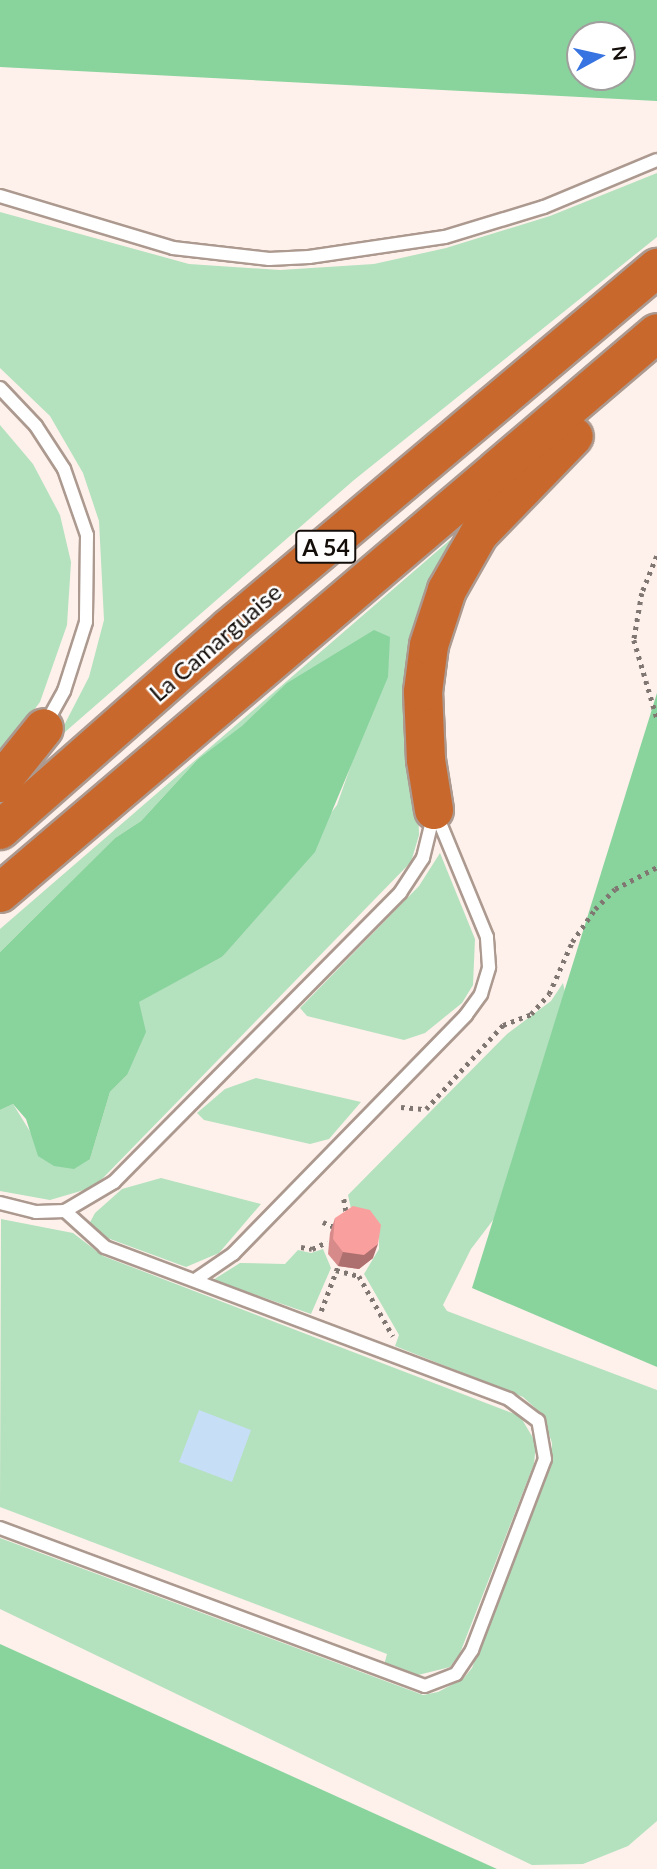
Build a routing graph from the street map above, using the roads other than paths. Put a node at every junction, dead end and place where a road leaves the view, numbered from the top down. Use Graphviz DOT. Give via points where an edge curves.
graph roads {
  1 [pos="657,160"];
  2 [pos="0,197"];
  3 [pos="657,268"];
  4 [pos="657,333"];
  5 [pos="657,362"];
  6 [pos="0,388"];
  7 [pos="44,728"];
  8 [pos="0,783"];
  9 [pos="434,810"];
  10 [pos="0,830"];
  11 [pos="0,893"];
  12 [pos="1,1204"];
  13 [pos="65,1211"];
  14 [pos="195,1280"];
  15 [pos="0,1528"];
  1 -- 2 [label="lane" via="544,207 445,237 309,257 269,259 173,248"];
  3 -- 10 [label="highway, La Camarguaise / A 54" via="228,629"];
  4 -- 11 [label="highway, La Camarguaise / A 54"];
  5 -- 9 [label="highway" via="537,469 479,534 447,590 429,645 423,692"];
  6 -- 7 [label="lane" via="36,426 59,461 87,535 86,622 64,691"];
  7 -- 8 [label="highway"];
  9 -- 13 [label="lane" via="423,858 400,893 150,1149 90,1200"];
  9 -- 14 [label="lane" via="487,937 489,967 481,994 466,1015 233,1254"];
  12 -- 13 [label="lane" via="36,1212"];
  13 -- 14 [label="lane" via="105,1247"];
  14 -- 15 [label="lane" via="509,1399 530,1412 544,1437 541,1471 472,1650 456,1674 425,1686 399,1679"];
}
